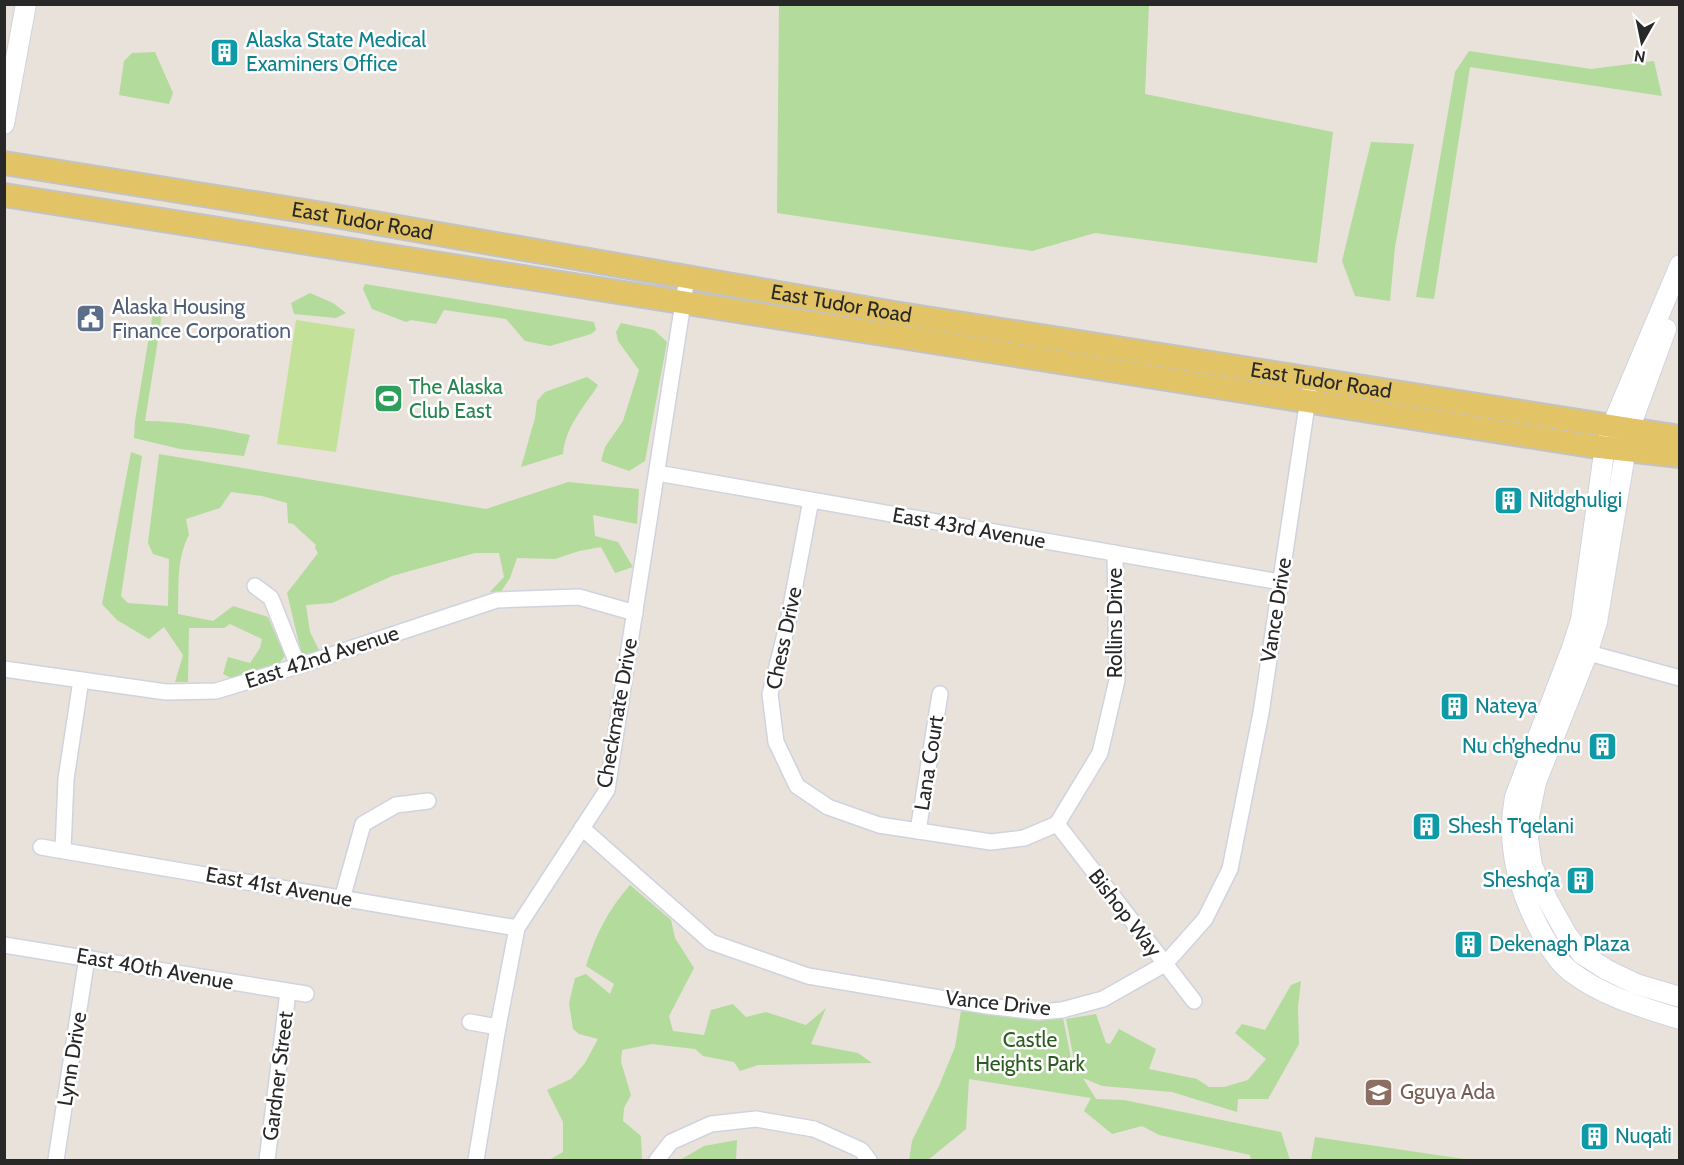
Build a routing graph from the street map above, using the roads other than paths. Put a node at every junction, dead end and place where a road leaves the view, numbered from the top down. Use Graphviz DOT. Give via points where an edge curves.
graph roads {
  1 [pos="26,4"];
  2 [pos="4,124"];
  3 [pos="4,163"];
  4 [pos="4,195"];
  5 [pos="1680,265"];
  6 [pos="687,277"];
  7 [pos="1680,293"];
  8 [pos="684,302"];
  9 [pos="1309,390"];
  10 [pos="1680,437"];
  11 [pos="1618,439"];
  12 [pos="1680,456"];
  13 [pos="657,473"];
  14 [pos="811,500"];
  15 [pos="1115,553"];
  16 [pos="1280,582"];
  17 [pos="255,586"];
  18 [pos="635,613"];
  19 [pos="1580,651"];
  20 [pos="298,666"];
  21 [pos="4,669"];
  22 [pos="1680,678"];
  23 [pos="81,680"];
  24 [pos="940,694"];
  25 [pos="428,801"];
  26 [pos="1057,824"];
  27 [pos="582,828"];
  28 [pos="918,831"];
  29 [pos="41,847"];
  30 [pos="63,849"];
  31 [pos="342,899"];
  32 [pos="517,928"];
  33 [pos="4,945"];
  34 [pos="87,957"];
  35 [pos="1165,964"];
  36 [pos="288,992"];
  37 [pos="306,994"];
  38 [pos="1680,997"];
  39 [pos="1194,1001"];
  40 [pos="1680,1019"];
  41 [pos="470,1022"];
  42 [pos="498,1027"];
  43 [pos="56,1161"];
  44 [pos="267,1161"];
  45 [pos="476,1161"];
  46 [pos="657,1161"];
  47 [pos="869,1161"];
  1 -- 2 [label="street"];
  3 -- 6 [label="main road, East Tudor Road"];
  4 -- 8 [label="main road, East Tudor Road"];
  5 -- 11 [label="street"];
  6 -- 8 [label="street, Checkmate Drive"];
  6 -- 9 [label="main road, East Tudor Road"];
  7 -- 11 [label="street"];
  8 -- 9 [label="main road, East Tudor Road"];
  8 -- 13 [label="street, Checkmate Drive"];
  9 -- 11 [label="main road, East Tudor Road"];
  9 -- 16 [label="street, Vance Drive"];
  10 -- 11 [label="main road, East Tudor Road"];
  11 -- 12 [label="main road, East Tudor Road"];
  11 -- 19 [label="street" via="1597,622"];
  13 -- 14 [label="street, East 43rd Avenue"];
  13 -- 18 [label="street, Checkmate Drive"];
  14 -- 15 [label="street, East 43rd Avenue"];
  14 -- 28 [label="street, Chess Drive" via="770,694 776,742 797,786 828,807 879,825"];
  15 -- 16 [label="street, East 43rd Avenue"];
  15 -- 26 [label="street, Rollins Drive" via="1117,680 1100,753"];
  16 -- 35 [label="street, Vance Drive" via="1261,713 1230,869 1205,919"];
  17 -- 20 [label="street" via="271,598"];
  18 -- 20 [label="street, East 42nd Avenue" via="579,597 497,600"];
  18 -- 27 [label="street, Checkmate Drive" via="607,790"];
  19 -- 22 [label="street"];
  19 -- 38 [label="street" via="1534,790 1528,838 1532,866 1566,933 1582,954 1636,984"];
  19 -- 40 [label="street" via="1515,797 1511,836 1516,872 1528,907 1550,947 1568,969 1597,989"];
  20 -- 23 [label="street, East 42nd Avenue" via="216,691 166,692"];
  21 -- 23 [label="street, East 42nd Avenue"];
  23 -- 30 [label="street" via="66,778"];
  24 -- 28 [label="street, Lana Court"];
  25 -- 31 [label="street" via="396,805 363,824"];
  26 -- 28 [label="street" via="1024,838 990,842"];
  26 -- 35 [label="street, Bishop Way"];
  27 -- 32 [label="street, Checkmate Drive"];
  27 -- 35 [label="street, Vance Drive" via="711,942 808,976 1039,1012 1102,999"];
  29 -- 30 [label="street, East 41st Avenue"];
  30 -- 31 [label="street, East 41st Avenue"];
  31 -- 32 [label="street, East 41st Avenue"];
  32 -- 42 [label="street, Checkmate Drive"];
  33 -- 34 [label="street, East 40th Avenue"];
  34 -- 36 [label="street, East 40th Avenue"];
  34 -- 43 [label="street, Lynn Drive"];
  35 -- 39 [label="street, Bishop Way"];
  36 -- 37 [label="street, East 40th Avenue"];
  36 -- 44 [label="street, Gardner Street"];
  41 -- 42 [label="street"];
  42 -- 45 [label="street, Checkmate Drive"];
  46 -- 47 [label="street" via="671,1142 711,1124 756,1119 814,1129 861,1150"];
}
